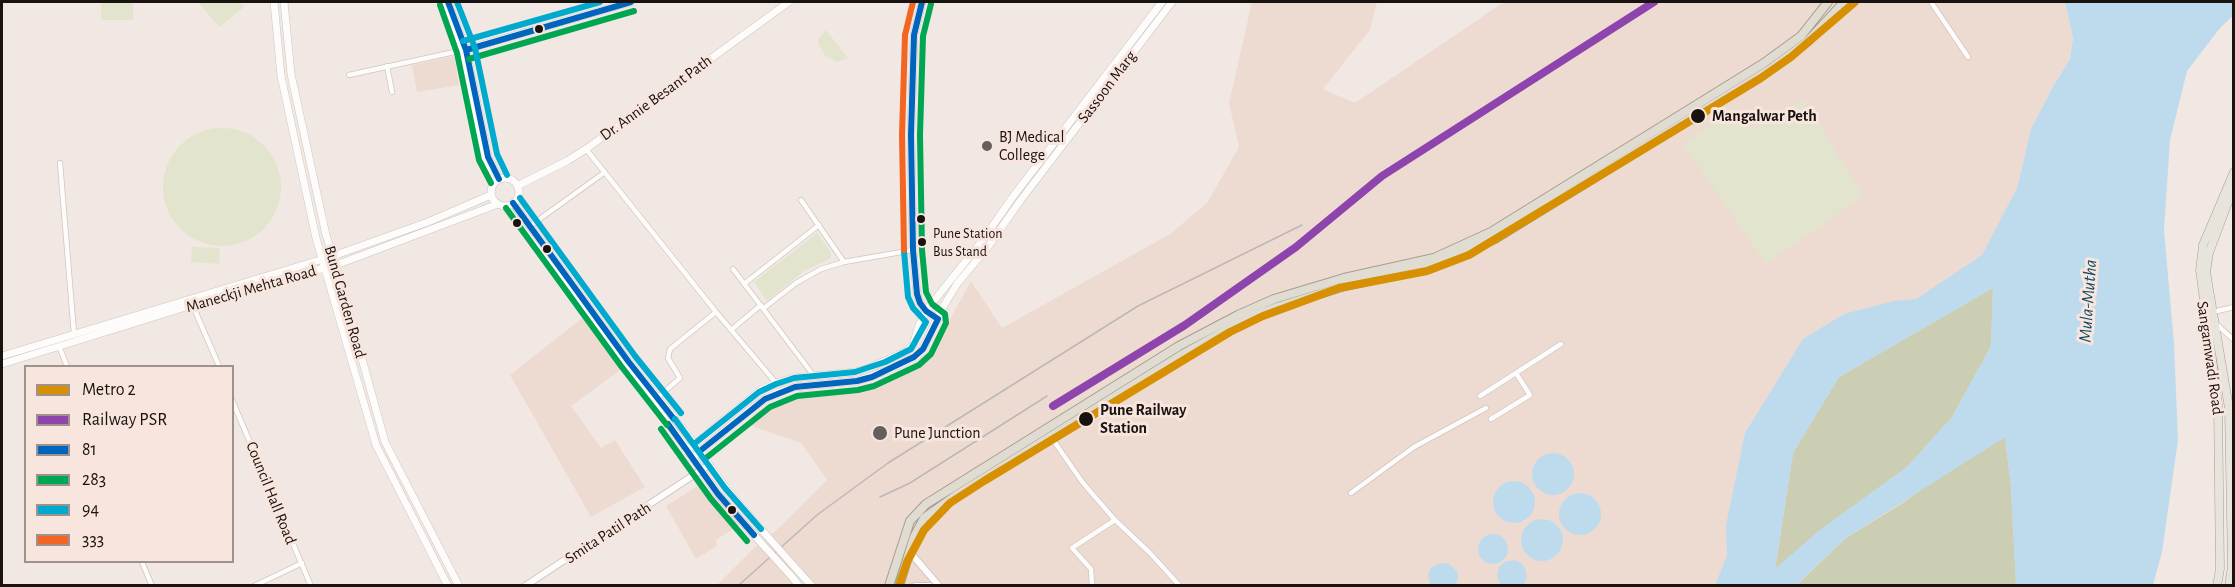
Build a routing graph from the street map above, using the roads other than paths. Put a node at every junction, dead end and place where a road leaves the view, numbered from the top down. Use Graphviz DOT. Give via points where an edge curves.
graph roads {
  1 [pos="274,2"];
  2 [pos="284,2"];
  3 [pos="441,2"];
  4 [pos="448,2"];
  5 [pos="631,2"];
  6 [pos="789,2"];
  7 [pos="922,2"];
  8 [pos="1162,2"];
  9 [pos="1172,2"];
  10 [pos="1931,2"];
  11 [pos="1826,3"];
  12 [pos="1840,3"];
  13 [pos="1832,14"];
  14 [pos="462,50"];
  15 [pos="1968,57"];
  16 [pos="387,66"];
  17 [pos="348,75"];
  18 [pos="392,92"];
  19 [pos="586,149"];
  20 [pos="1629,152"];
  21 [pos="60,163"];
  22 [pos="604,172"];
  23 [pos="2234,172"];
  24 [pos="496,182"];
  25 [pos="518,186"];
  26 [pos="2234,186"];
  27 [pos="491,195"];
  28 [pos="801,200"];
  29 [pos="505,204"];
  30 [pos="819,225"];
  31 [pos="530,226"];
  32 [pos="913,250"];
  33 [pos="333,256"];
  34 [pos="323,259"];
  35 [pos="844,262"];
  36 [pos="336,265"];
  37 [pos="326,267"];
  38 [pos="733,269"];
  39 [pos="744,284"];
  40 [pos="193,301"];
  41 [pos="762,307"];
  42 [pos="2234,307"];
  43 [pos="926,311"];
  44 [pos="716,312"];
  45 [pos="2213,312"];
  46 [pos="938,319"];
  47 [pos="2215,322"];
  48 [pos="731,330"];
  49 [pos="74,334"];
  50 [pos="2234,339"];
  51 [pos="1561,344"];
  52 [pos="59,346"];
  53 [pos="2,356"];
  54 [pos="2,364"];
  55 [pos="67,365"];
  56 [pos="219,365"];
  57 [pos="1516,373"];
  58 [pos="814,376"];
  59 [pos="776,383"];
  60 [pos="1480,396"];
  61 [pos="656,399"];
  62 [pos="2218,401"];
  63 [pos="2231,403"];
  64 [pos="234,405"];
  65 [pos="1486,408"];
  66 [pos="1491,419"];
  67 [pos="1051,437"];
  68 [pos="694,444"];
  69 [pos="686,451"];
  70 [pos="700,451"];
  71 [pos="692,458"];
  72 [pos="709,465"];
  73 [pos="701,471"];
  74 [pos="1351,493"];
  75 [pos="1115,520"];
  76 [pos="909,550"];
  77 [pos="143,563"];
  78 [pos="302,563"];
  79 [pos="152,585"];
  80 [pos="254,585"];
  81 [pos="311,585"];
  82 [pos="448,585"];
  83 [pos="459,585"];
  84 [pos="525,585"];
  85 [pos="800,585"];
  86 [pos="812,585"];
  87 [pos="889,585"];
  88 [pos="899,585"];
  89 [pos="915,585"];
  90 [pos="930,585"];
  91 [pos="939,585"];
  92 [pos="1092,585"];
  93 [pos="1180,585"];
  94 [pos="2217,585"];
  95 [pos="2229,585"];
  1 -- 34 [label="main road, Bund Garden Road" via="281,76"];
  2 -- 33 [label="main road, Bund Garden Road" via="291,74"];
  3 -- 14 [label="main road"];
  4 -- 14 [label="main road"];
  5 -- 14 [label="main road"];
  6 -- 19 [label="main road, Dr. Annie Besant Path"];
  7 -- 32 [label="main road" via="914,35"];
  8 -- 43 [label="main road, Sassoon Marg"];
  9 -- 46 [label="main road, Sassoon Marg" via="957,284"];
  10 -- 15 [label="street"];
  11 -- 13 [label="main road"];
  11 -- 20 [label="highway" via="1806,31 1786,48"];
  12 -- 13 [label="highway"];
  13 -- 20 [label="highway" via="1791,55"];
  14 -- 16 [label="street"];
  14 -- 24 [label="main road"];
  16 -- 17 [label="street"];
  16 -- 18 [label="street"];
  19 -- 22 [label="street"];
  19 -- 25 [label="main road, Dr. Annie Besant Path"];
  20 -- 67 [label="highway" via="1475,250 1436,266 1301,298 1242,322 1183,354"];
  20 -- 87 [label="highway" via="1472,242 1434,258 1335,280 1274,299 1179,346 926,504 910,521"];
  21 -- 49 [label="street"];
  22 -- 31 [label="street"];
  22 -- 44 [label="street"];
  23 -- 62 [label="main road, Sangamwadi Road" via="2203,245 2200,264"];
  24 -- 25 [label="main road" via="510,179"];
  24 -- 27 [label="main road"];
  25 -- 29 [label="main road" via="519,194"];
  26 -- 45 [label="main road, Sangamwadi Road" via="2209,253 2206,272"];
  27 -- 29 [label="main road"];
  27 -- 33 [label="main road, Maneckji Mehta Road"];
  28 -- 30 [label="street"];
  29 -- 31 [label="main road"];
  29 -- 36 [label="main road, Maneckji Mehta Road"];
  29 -- 69 [label="main road"];
  30 -- 35 [label="street"];
  30 -- 39 [label="street"];
  31 -- 61 [label="main road"];
  32 -- 35 [label="street"];
  32 -- 43 [label="main road" via="917,294"];
  33 -- 34 [label="main road, Maneckji Mehta Road"];
  33 -- 36 [label="main road, Bund Garden Road"];
  34 -- 37 [label="main road, Bund Garden Road"];
  34 -- 40 [label="main road, Maneckji Mehta Road"];
  35 -- 41 [label="street" via="810,274"];
  36 -- 37 [label="main road, Maneckji Mehta Road"];
  36 -- 83 [label="main road, Bund Garden Road" via="385,442"];
  37 -- 40 [label="main road, Maneckji Mehta Road"];
  37 -- 82 [label="main road, Bund Garden Road" via="376,445"];
  38 -- 39 [label="street"];
  39 -- 41 [label="street"];
  40 -- 49 [label="main road, Maneckji Mehta Road"];
  40 -- 52 [label="main road, Maneckji Mehta Road"];
  40 -- 56 [label="street"];
  41 -- 48 [label="street"];
  41 -- 58 [label="street"];
  42 -- 45 [label="street"];
  43 -- 46 [label="main road"];
  43 -- 58 [label="main road, Sassoon Marg" via="913,345 896,357 855,372"];
  44 -- 48 [label="street"];
  44 -- 61 [label="street" via="670,349 668,358 680,378"];
  45 -- 47 [label="main road, Sangamwadi Road"];
  46 -- 70 [label="main road, Sassoon Marg" via="923,349 914,357 857,381 779,392"];
  47 -- 50 [label="street"];
  47 -- 63 [label="main road, Sangamwadi Road"];
  48 -- 59 [label="street"];
  49 -- 53 [label="main road, Maneckji Mehta Road"];
  51 -- 57 [label="street"];
  52 -- 54 [label="main road, Maneckji Mehta Road"];
  52 -- 55 [label="street"];
  57 -- 60 [label="street"];
  57 -- 66 [label="street" via="1530,395"];
  58 -- 59 [label="main road"];
  59 -- 68 [label="main road" via="761,390"];
  61 -- 68 [label="main road"];
  62 -- 63 [label="street"];
  62 -- 94 [label="main road, Sangamwadi Road"];
  63 -- 95 [label="main road, Sangamwadi Road"];
  64 -- 78 [label="street, Council Hall Road"];
  65 -- 74 [label="street" via="1414,447"];
  67 -- 75 [label="street"];
  67 -- 76 [label="highway" via="924,519"];
  68 -- 69 [label="main road"];
  68 -- 70 [label="main road"];
  69 -- 71 [label="main road"];
  70 -- 71 [label="main road"];
  70 -- 72 [label="main road"];
  71 -- 73 [label="main road"];
  72 -- 73 [label="street, Smita Patil Path"];
  72 -- 86 [label="main road, bridge"];
  73 -- 84 [label="street, Smita Patil Path"];
  73 -- 85 [label="main road, bridge"];
  75 -- 92 [label="street" via="1072,548 1091,569"];
  75 -- 93 [label="street"];
  76 -- 88 [label="highway"];
  76 -- 91 [label="street"];
  77 -- 79 [label="street"];
  78 -- 80 [label="street"];
  78 -- 81 [label="street, Council Hall Road"];
  89 -- 90 [label="street"];
}
